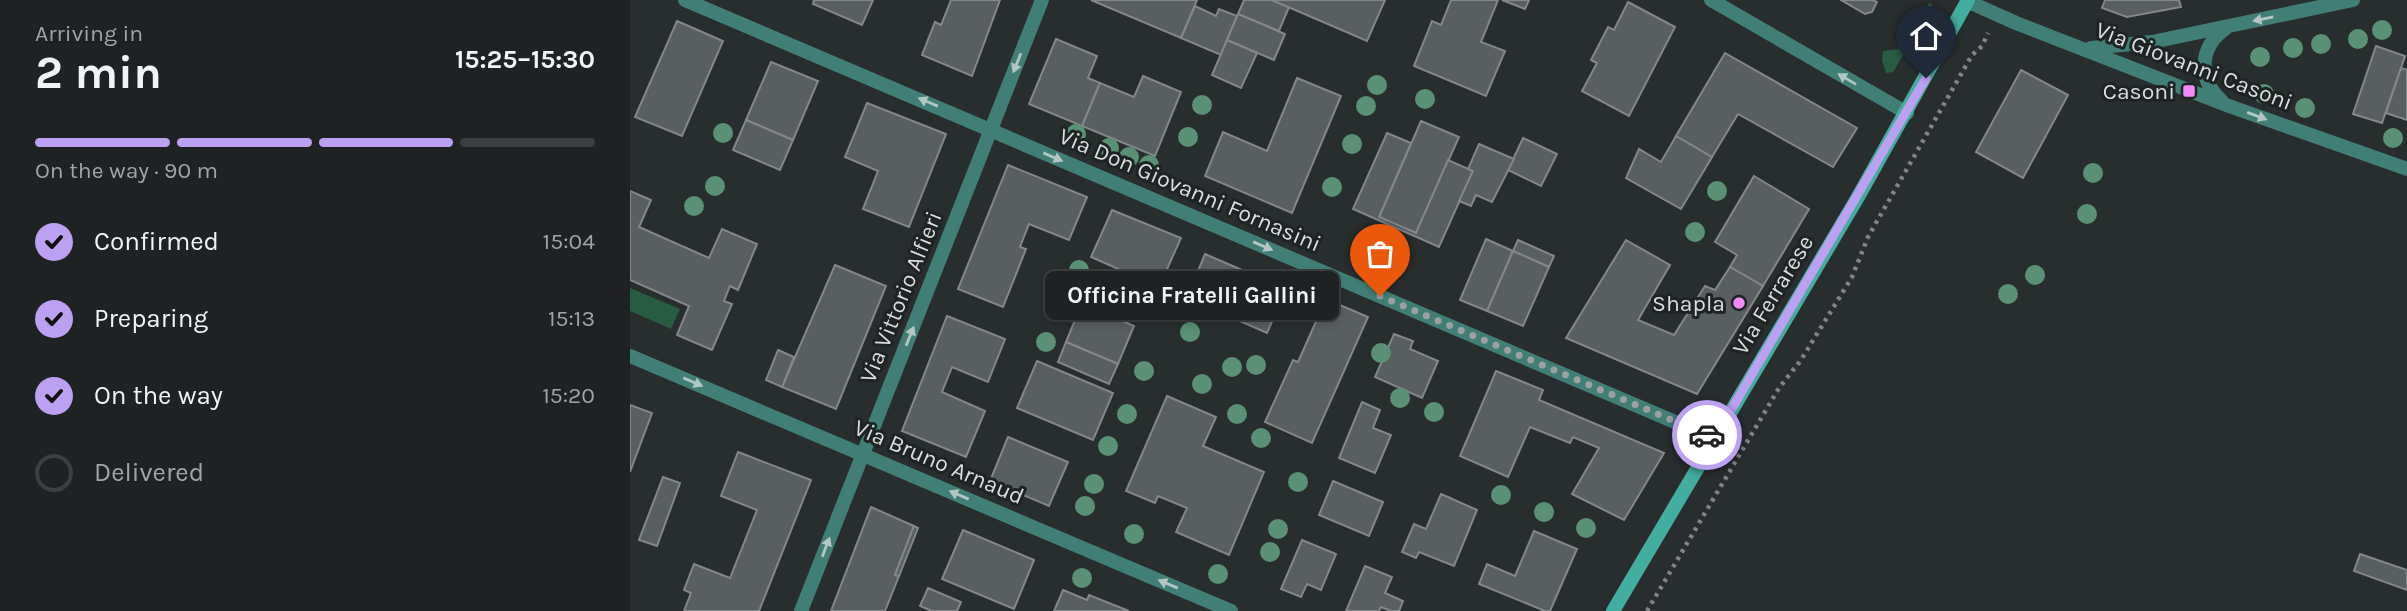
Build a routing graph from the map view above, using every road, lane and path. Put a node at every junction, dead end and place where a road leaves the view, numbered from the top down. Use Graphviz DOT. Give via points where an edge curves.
graph roads {
  1 [pos="685,0"];
  2 [pos="1042,0"];
  3 [pos="1711,0"];
  4 [pos="2353,0"];
  5 [pos="1968,1"];
  6 [pos="2233,26"];
  7 [pos="1982,46"];
  8 [pos="2079,46"];
  9 [pos="2229,106"];
  10 [pos="1907,113"];
  11 [pos="991,129"];
  12 [pos="2407,169"];
  13 [pos="630,356"];
  14 [pos="1714,439"];
  15 [pos="863,454"];
  16 [pos="801,611"];
  17 [pos="1231,611"];
  18 [pos="1613,611"];
  19 [pos="1647,611"];
  11 -- 1 [label="street, Via Don Giovanni Fornasini, one-way"];
  2 -- 11 [label="street, Via Vittorio Alfieri, one-way"];
  10 -- 3 [label="street, one-way"];
  4 -- 6 [label="street, one-way"];
  5 -- 8 [label="street, Via Giovanni Casoni"];
  5 -- 10 [label="main road, Via Ferrarese"];
  6 -- 8 [label="street" via="2132,46"];
  6 -- 9 [label="street" via="2213,39 2204,62 2210,88"];
  7 -- 19 [label="path" via="1972,55 1863,246 1852,277 1779,388"];
  8 -- 9 [label="street, Via Giovanni Casoni"];
  9 -- 12 [label="street, Via Giovanni Casoni, one-way"];
  10 -- 14 [label="main road, Via Ferrarese"];
  11 -- 14 [label="street, Via Don Giovanni Fornasini, one-way"];
  15 -- 11 [label="street, Via Vittorio Alfieri, one-way"];
  13 -- 15 [label="street, Via Bruno Arnaud, one-way"];
  14 -- 18 [label="main road, Via Ferrarese"];
  16 -- 15 [label="street, Via Vittorio Alfieri, one-way"];
  17 -- 15 [label="street, Via Bruno Arnaud, one-way"];
}
